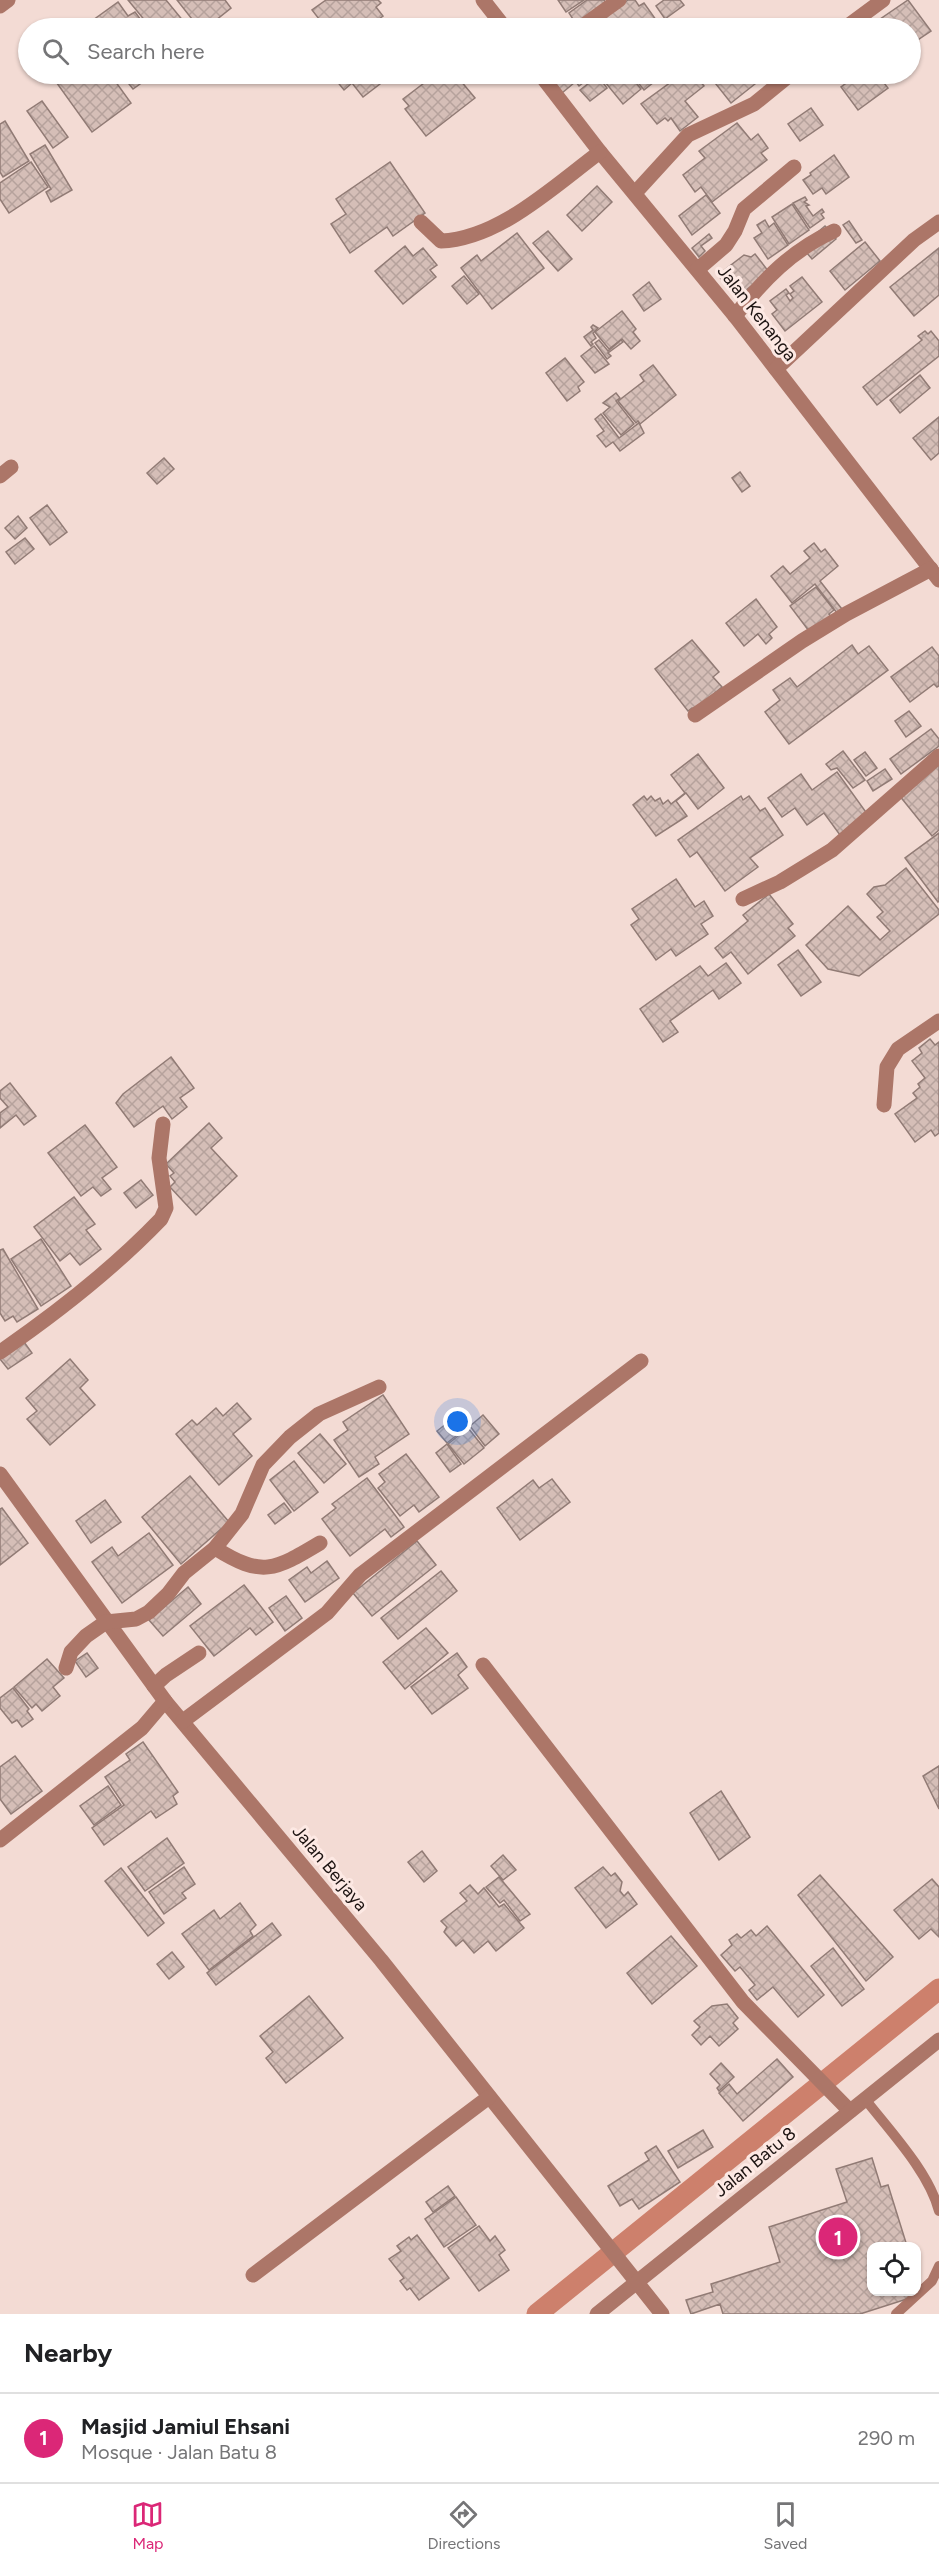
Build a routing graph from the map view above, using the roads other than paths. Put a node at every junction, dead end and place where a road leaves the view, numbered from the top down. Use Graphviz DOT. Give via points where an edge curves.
graph roads {
  1 [pos="8,0"];
  2 [pos="483,0"];
  3 [pos="619,0"];
  4 [pos="883,0"];
  5 [pos="0,6"];
  6 [pos="498,18"];
  7 [pos="594,18"];
  8 [pos="859,18"];
  9 [pos="548,84"];
  10 [pos="779,84"];
  11 [pos="600,153"];
  12 [pos="794,167"];
  13 [pos="635,193"];
  14 [pos="421,222"];
  15 [pos="939,222"];
  16 [pos="834,231"];
  17 [pos="698,269"];
  18 [pos="735,316"];
  19 [pos="776,369"];
  20 [pos="935,574"];
  21 [pos="695,715"];
  22 [pos="939,756"];
  23 [pos="742,899"];
  24 [pos="939,1021"];
  25 [pos="884,1105"];
  26 [pos="163,1124"];
  27 [pos="0,1352"];
  28 [pos="641,1361"];
  29 [pos="379,1387"];
  30 [pos="3,1484"];
  31 [pos="320,1543"];
  32 [pos="215,1548"];
  33 [pos="106,1622"];
  34 [pos="199,1653"];
  35 [pos="483,1665"];
  36 [pos="66,1668"];
  37 [pos="154,1686"];
  38 [pos="165,1701"];
  39 [pos="183,1721"];
  40 [pos="0,1840"];
  41 [pos="939,2040"];
  42 [pos="489,2097"];
  43 [pos="865,2099"];
  44 [pos="850,2111"];
  45 [pos="939,2211"];
  46 [pos="939,2266"];
  47 [pos="253,2275"];
  48 [pos="637,2282"];
  49 [pos="597,2314"];
  50 [pos="662,2314"];
  51 [pos="896,2314"];
  1 -- 5 [label="street"];
  2 -- 6 [label="street"];
  3 -- 7 [label="street"];
  4 -- 8 [label="street"];
  9 -- 11 [label="street, Jalan Kenanga"];
  10 -- 13 [label="street" via="754,104 688,135"];
  11 -- 13 [label="street, Jalan Kenanga"];
  11 -- 14 [label="street" via="488,230 461,240 441,241"];
  12 -- 17 [label="street" via="744,209 726,245"];
  13 -- 17 [label="street, Jalan Kenanga"];
  15 -- 19 [label="street" via="914,240"];
  16 -- 18 [label="street" via="814,240 777,267"];
  17 -- 18 [label="street, Jalan Kenanga"];
  18 -- 19 [label="street, Jalan Kenanga"];
  19 -- 20 [label="street, Jalan Kenanga"];
  20 -- 21 [label="street" via="820,630"];
  22 -- 23 [label="street" via="832,850 780,882"];
  24 -- 25 [label="street" via="898,1049 887,1067"];
  26 -- 27 [label="street" via="159,1158 166,1208 161,1219 106,1273"];
  28 -- 39 [label="street" via="360,1575 327,1613"];
  29 -- 32 [label="street" via="320,1414 290,1437 263,1465 242,1514"];
  30 -- 33 [label="street, Jalan Berjaya"];
  31 -- 32 [label="street" via="276,1568 236,1562"];
  32 -- 33 [label="street" via="184,1573 149,1612 136,1619"];
  33 -- 36 [label="street" via="71,1652"];
  33 -- 37 [label="street, Jalan Berjaya"];
  34 -- 37 [label="street"];
  35 -- 44 [label="street" via="743,2002"];
  37 -- 38 [label="street, Jalan Berjaya"];
  38 -- 39 [label="street, Jalan Berjaya"];
  38 -- 40 [label="street" via="142,1728"];
  39 -- 42 [label="street, Jalan Berjaya"];
  41 -- 43 [label="street, Jalan Batu 8"];
  42 -- 47 [label="street"];
  42 -- 48 [label="street, Jalan Berjaya"];
  43 -- 44 [label="street, Jalan Batu 8"];
  43 -- 45 [label="lane" via="923,2175"];
  44 -- 48 [label="street, Jalan Batu 8"];
  46 -- 51 [label="lane" via="932,2281"];
  48 -- 49 [label="street, Jalan Batu 8"];
  48 -- 50 [label="street, Jalan Berjaya"];
}
